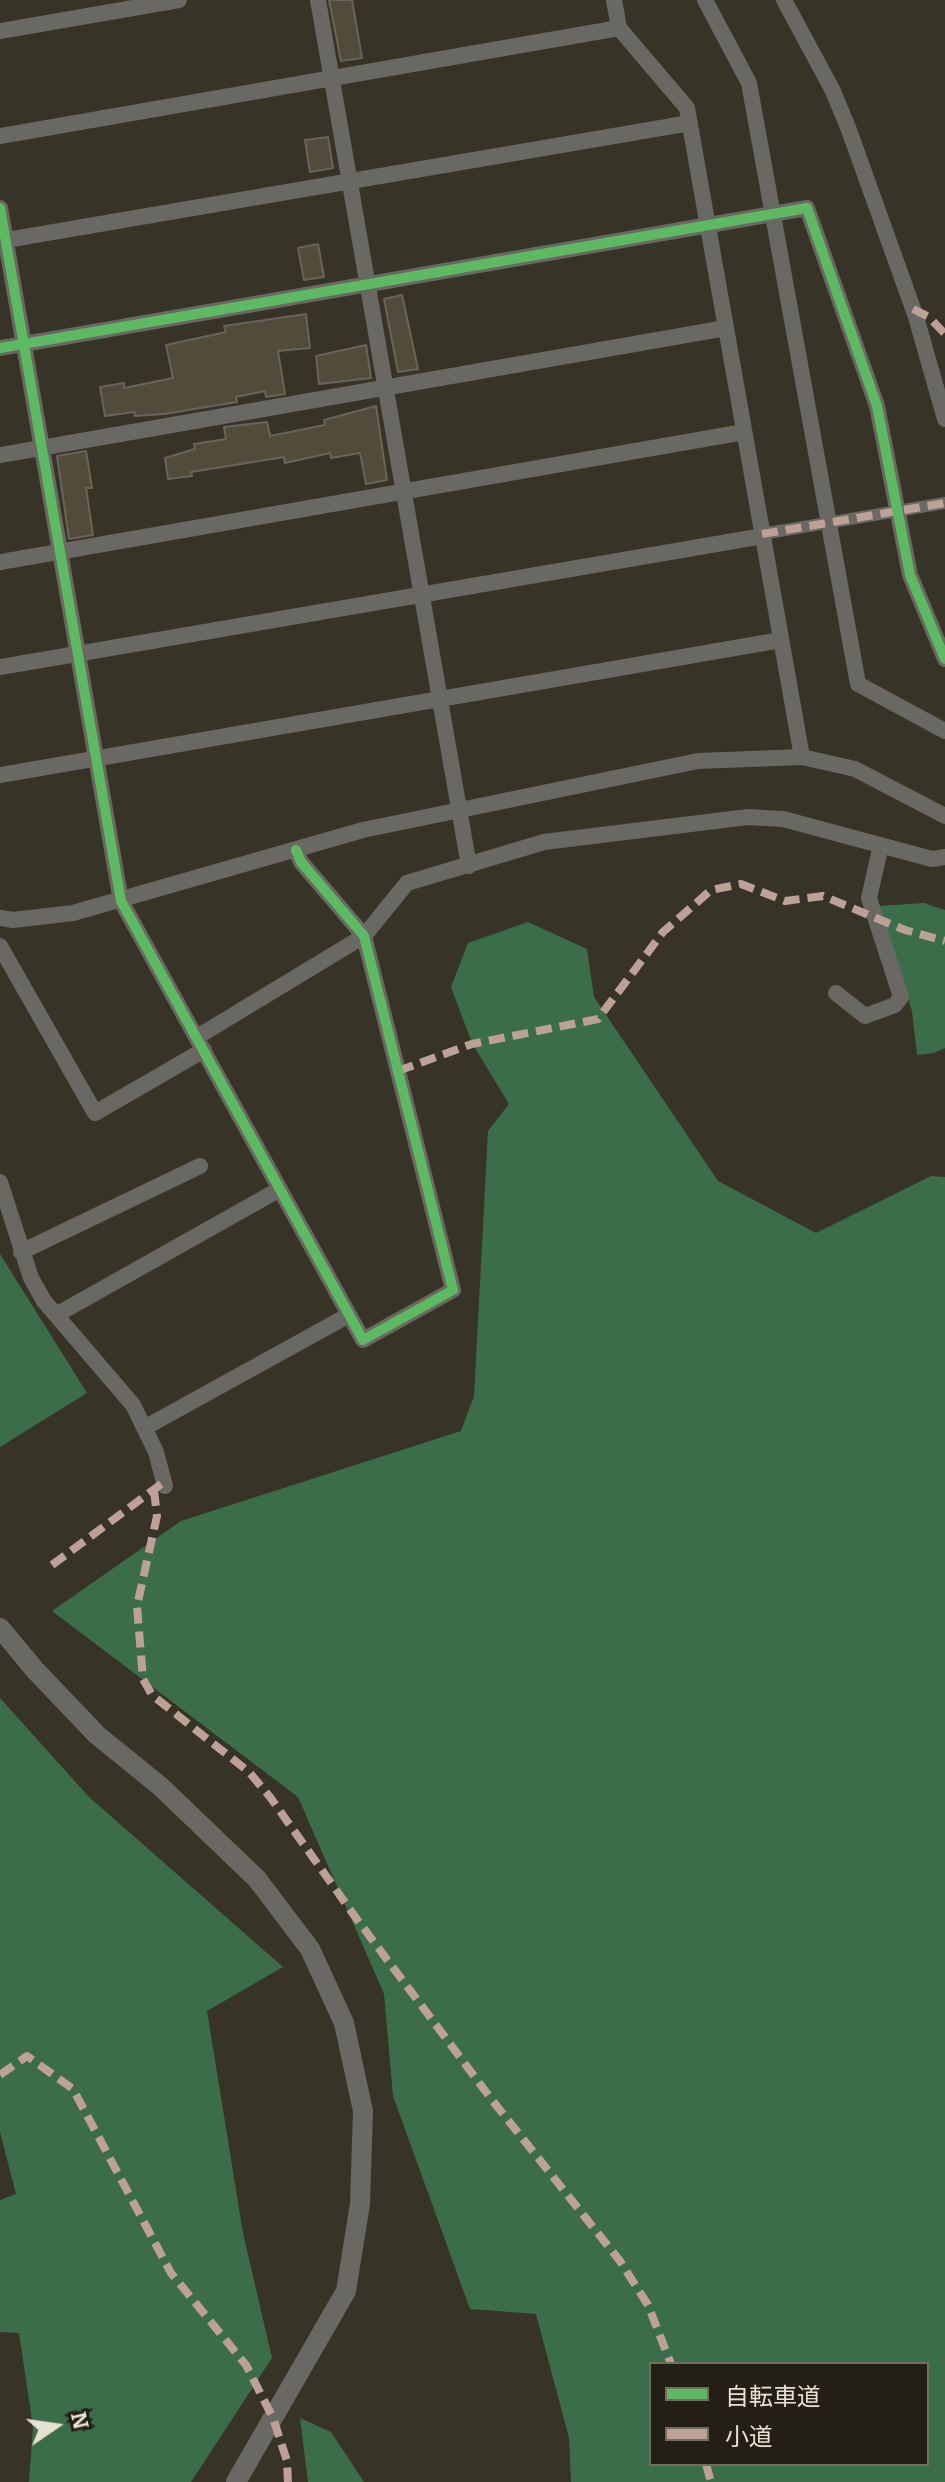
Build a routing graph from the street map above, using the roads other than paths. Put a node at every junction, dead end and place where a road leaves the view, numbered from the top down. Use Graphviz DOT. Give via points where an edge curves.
graph roads {
  1 [pos="179,0"];
  2 [pos="318,0"];
  3 [pos="614,0"];
  4 [pos="705,0"];
  5 [pos="784,0"];
  6 [pos="619,28"];
  7 [pos="0,31"];
  8 [pos="331,78"];
  9 [pos="690,123"];
  10 [pos="0,136"];
  11 [pos="349,180"];
  12 [pos="0,208"];
  13 [pos="772,212"];
  14 [pos="708,224"];
  15 [pos="3,241"];
  16 [pos="368,285"];
  17 [pos="726,328"];
  18 [pos="24,344"];
  19 [pos="0,348"];
  20 [pos="386,388"];
  21 [pos="945,419"];
  22 [pos="744,432"];
  23 [pos="42,447"];
  24 [pos="0,455"];
  25 [pos="404,491"];
  26 [pos="945,503"];
  27 [pos="897,511"];
  28 [pos="829,523"];
  29 [pos="762,535"];
  30 [pos="60,552"];
  31 [pos="0,562"];
  32 [pos="422,594"];
  33 [pos="781,640"];
  34 [pos="78,653"];
  35 [pos="945,659"];
  36 [pos="0,667"];
  37 [pos="440,698"];
  38 [pos="943,727"];
  39 [pos="802,757"];
  40 [pos="96,758"];
  41 [pos="0,775"];
  42 [pos="460,811"];
  43 [pos="945,816"];
  44 [pos="881,845"];
  45 [pos="296,850"];
  46 [pos="945,857"];
  47 [pos="469,866"];
  48 [pos="121,901"];
  49 [pos="0,918"];
  50 [pos="364,936"];
  51 [pos="0,946"];
  52 [pos="836,993"];
  53 [pos="200,1044"];
  54 [pos="200,1166"];
  55 [pos="0,1182"];
  56 [pos="280,1189"];
  57 [pos="21,1252"];
  58 [pos="56,1315"];
  59 [pos="349,1315"];
  60 [pos="144,1428"];
  61 [pos="165,1486"];
  62 [pos="0,1628"];
  63 [pos="236,2482"];
  1 -- 7 [label="street"];
  2 -- 8 [label="street"];
  3 -- 6 [label="street"];
  4 -- 13 [label="street" via="749,83"];
  5 -- 21 [label="street" via="849,130 916,317"];
  6 -- 8 [label="street"];
  6 -- 9 [label="street" via="687,108"];
  8 -- 10 [label="street"];
  8 -- 11 [label="street"];
  9 -- 11 [label="street"];
  9 -- 14 [label="street"];
  11 -- 15 [label="street"];
  11 -- 16 [label="street"];
  12 -- 15 [label="street"];
  13 -- 14 [label="street"];
  13 -- 27 [label="street" via="807,208 818,230 877,406"];
  13 -- 28 [label="street"];
  14 -- 16 [label="street"];
  14 -- 17 [label="street"];
  15 -- 18 [label="street"];
  16 -- 18 [label="street"];
  16 -- 20 [label="street"];
  17 -- 20 [label="street"];
  17 -- 22 [label="street"];
  18 -- 19 [label="street"];
  18 -- 23 [label="street"];
  20 -- 23 [label="street"];
  20 -- 25 [label="street"];
  22 -- 25 [label="street"];
  22 -- 29 [label="street"];
  23 -- 24 [label="street"];
  23 -- 30 [label="street"];
  25 -- 30 [label="street"];
  25 -- 32 [label="street"];
  26 -- 27 [label="street"];
  27 -- 28 [label="street"];
  27 -- 35 [label="street" via="910,575"];
  28 -- 29 [label="street"];
  28 -- 38 [label="street" via="858,684"];
  29 -- 32 [label="street"];
  29 -- 33 [label="street"];
  30 -- 31 [label="street"];
  30 -- 34 [label="street"];
  32 -- 34 [label="street"];
  32 -- 37 [label="street"];
  33 -- 37 [label="street"];
  33 -- 39 [label="street"];
  34 -- 36 [label="street"];
  34 -- 40 [label="street"];
  37 -- 40 [label="street"];
  37 -- 42 [label="street"];
  39 -- 42 [label="street" via="698,761"];
  39 -- 43 [label="street" via="855,769"];
  40 -- 41 [label="street"];
  40 -- 48 [label="street"];
  42 -- 45 [label="street"];
  42 -- 47 [label="street"];
  44 -- 46 [label="street" via="932,859"];
  44 -- 47 [label="street" via="783,819 748,817 544,842"];
  44 -- 52 [label="street" via="869,898 901,997 895,1005 865,1016"];
  45 -- 48 [label="street"];
  45 -- 50 [label="street"];
  47 -- 50 [label="street" via="407,883"];
  48 -- 49 [label="street" via="73,913"];
  48 -- 53 [label="street"];
  50 -- 53 [label="street"];
  50 -- 59 [label="street" via="453,1290 363,1340"];
  51 -- 53 [label="street" via="95,1113"];
  53 -- 56 [label="street"];
  54 -- 57 [label="street"];
  55 -- 57 [label="street"];
  56 -- 58 [label="street"];
  56 -- 59 [label="street"];
  57 -- 58 [label="street"];
  58 -- 60 [label="street" via="133,1405"];
  59 -- 60 [label="street"];
  60 -- 61 [label="street"];
  62 -- 63 [label="street" via="97,1735 160,1786 257,1879 310,1949 344,2023 363,2111 360,2204 346,2291"];
}
